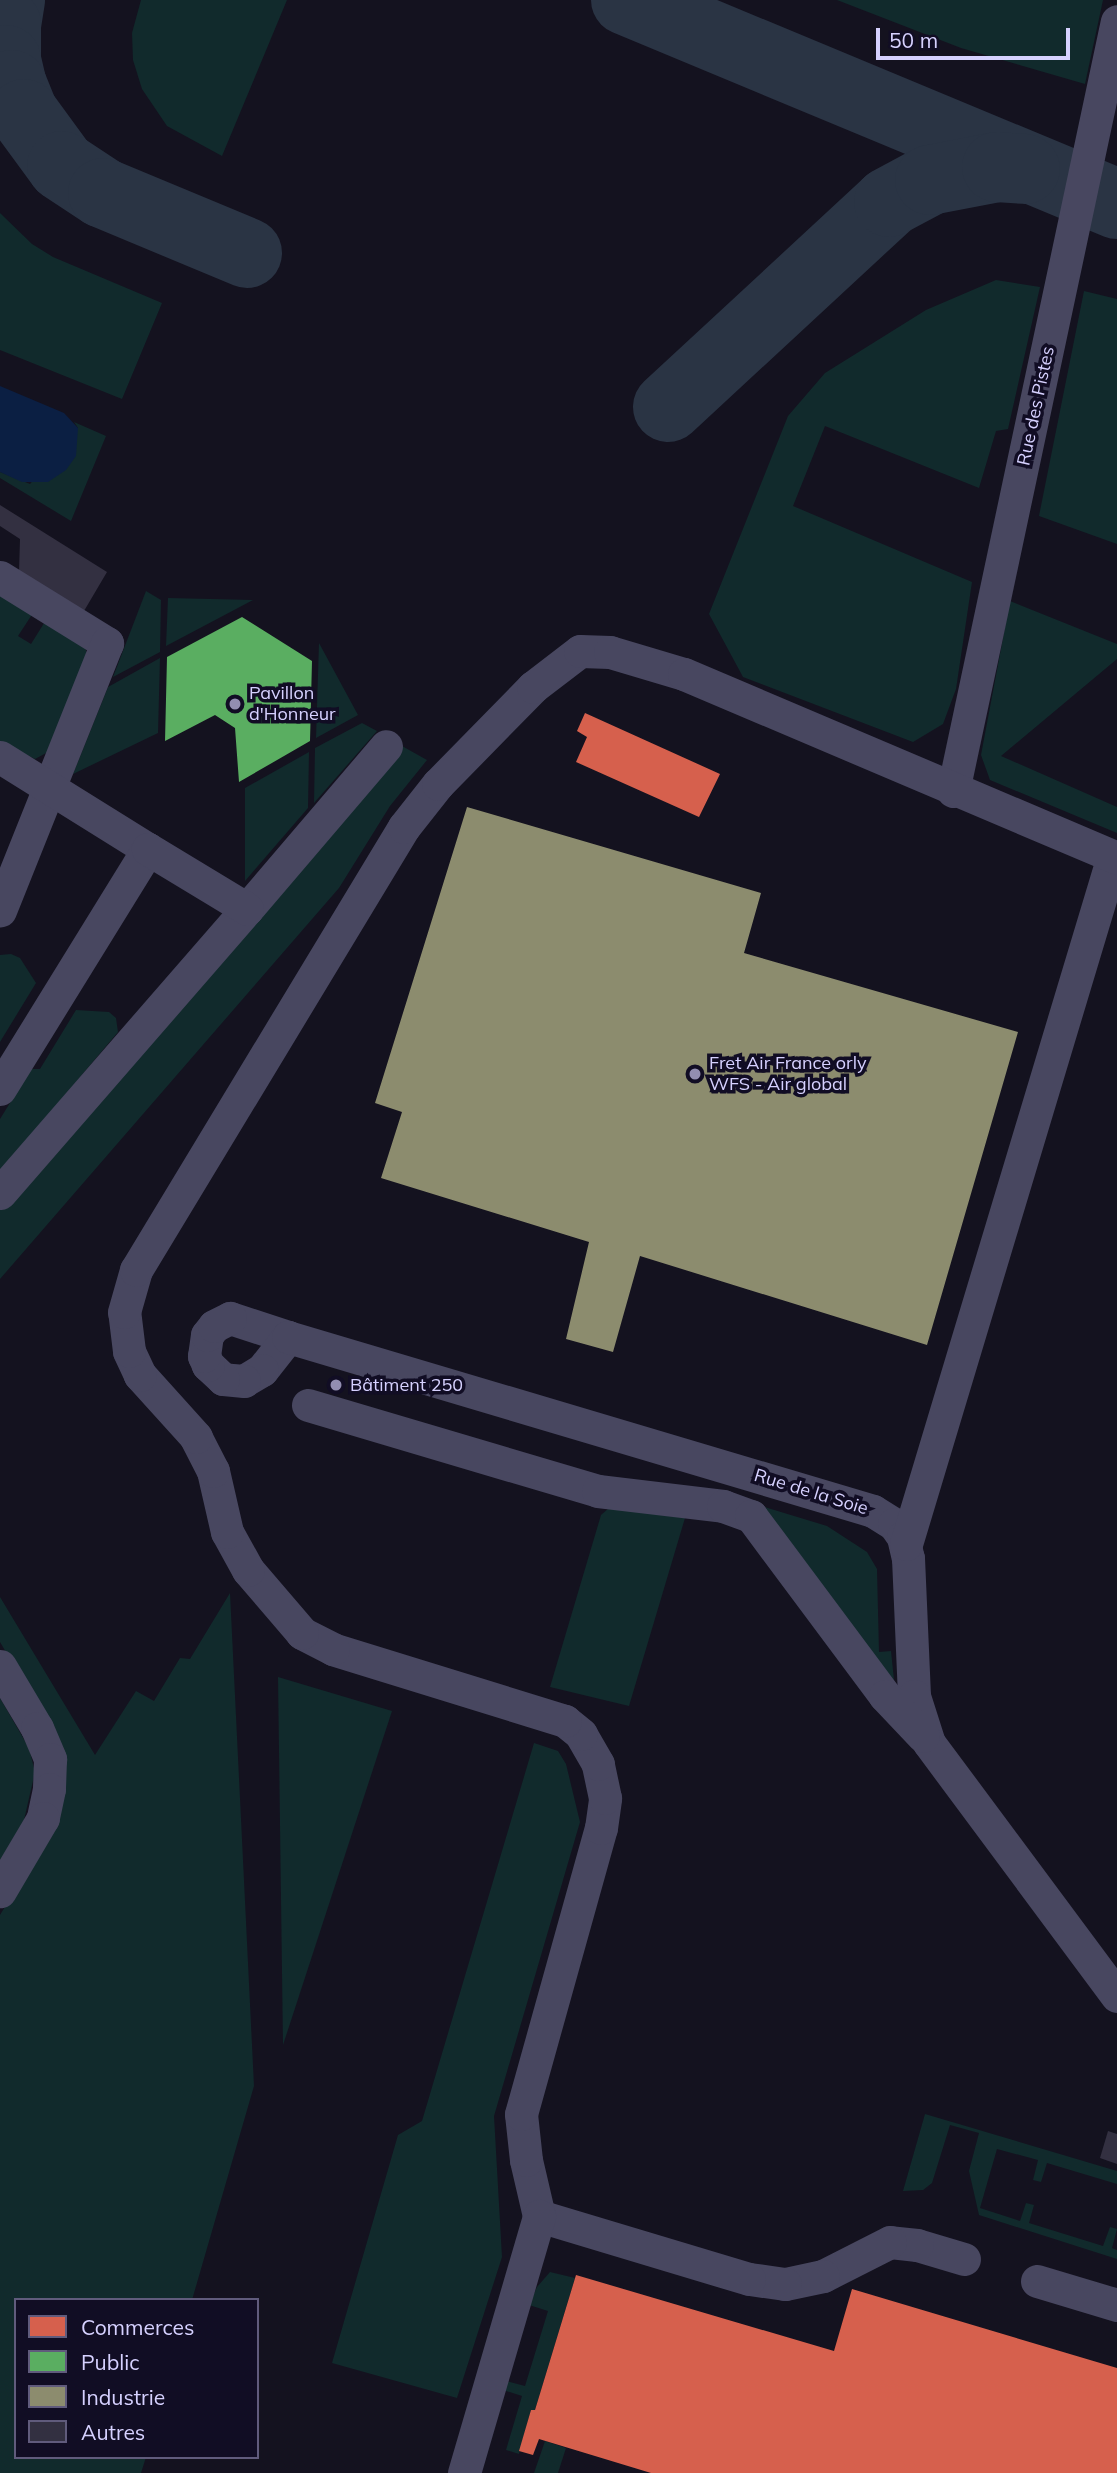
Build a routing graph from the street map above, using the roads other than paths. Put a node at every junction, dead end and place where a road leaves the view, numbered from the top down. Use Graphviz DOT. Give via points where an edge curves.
graph roads {
  1 [pos="1117,21"];
  2 [pos="0,578"];
  3 [pos="386,746"];
  4 [pos="0,757"];
  5 [pos="49,787"];
  6 [pos="953,790"];
  7 [pos="148,849"];
  8 [pos="1115,857"];
  9 [pos="247,909"];
  10 [pos="0,910"];
  11 [pos="0,1089"];
  12 [pos="0,1193"];
  13 [pos="288,1337"];
  14 [pos="308,1405"];
  15 [pos="906,1544"];
  16 [pos="0,1666"];
  17 [pos="929,1743"];
  18 [pos="0,1891"];
  19 [pos="1113,1982"];
  20 [pos="539,2217"];
  21 [pos="964,2259"];
  22 [pos="1037,2281"];
  23 [pos="1117,2305"];
  24 [pos="464,2473"];
  1 -- 6 [label="street, Rue des Pistes"];
  2 -- 5 [label="street" via="107,643"];
  3 -- 9 [label="street"];
  4 -- 5 [label="street"];
  5 -- 7 [label="street"];
  5 -- 10 [label="street"];
  6 -- 8 [label="street"];
  6 -- 20 [label="street" via="684,674 610,652 580,651 533,687 438,783 404,827 136,1270 124,1312 129,1351 141,1374 196,1437 214,1471 228,1532 243,1561 302,1633 333,1649 565,1721 581,1734 598,1764 605,1798 601,1828 521,2114 521,2135"];
  7 -- 9 [label="street"];
  7 -- 11 [label="street"];
  8 -- 15 [label="street"];
  9 -- 12 [label="street"];
  13 -- 15 [label="street, Rue de la Soie" via="873,1511 894,1524"];
  14 -- 17 [label="street" via="598,1491 723,1506 751,1516 885,1696"];
  15 -- 17 [label="street" via="914,1696"];
  16 -- 18 [label="street" via="50,1759 43,1818"];
  17 -- 19 [label="street"];
  20 -- 21 [label="street" via="749,2280 785,2284 823,2276 890,2242"];
  20 -- 24 [label="street"];
  22 -- 23 [label="street"];
}
